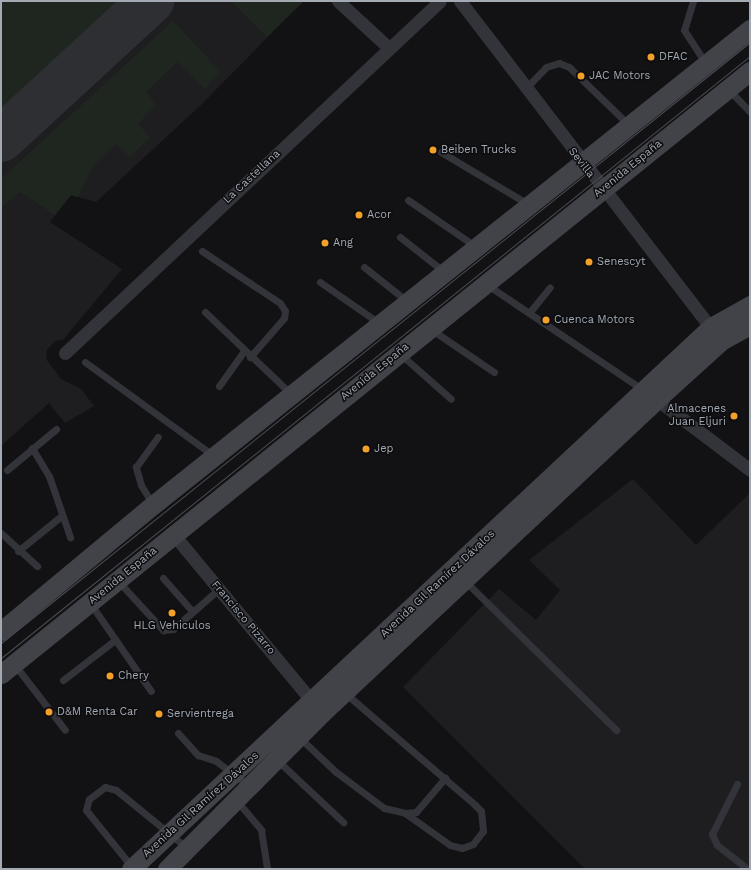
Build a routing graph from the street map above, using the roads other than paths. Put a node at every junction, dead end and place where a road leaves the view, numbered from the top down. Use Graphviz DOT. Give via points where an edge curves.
graph roads {
  1 [pos="338,1"];
  2 [pos="440,1"];
  3 [pos="460,1"];
  4 [pos="693,1"];
  5 [pos="750,29"];
  6 [pos="389,48"];
  7 [pos="707,64"];
  8 [pos="749,73"];
  9 [pos="525,89"];
  10 [pos="728,89"];
  11 [pos="750,112"];
  12 [pos="630,126"];
  13 [pos="441,152"];
  14 [pos="582,164"];
  15 [pos="602,189"];
  16 [pos="408,200"];
  17 [pos="530,206"];
  18 [pos="400,238"];
  19 [pos="477,247"];
  20 [pos="202,251"];
  21 [pos="364,267"];
  22 [pos="445,273"];
  23 [pos="320,282"];
  24 [pos="486,284"];
  25 [pos="550,287"];
  26 [pos="408,302"];
  27 [pos="750,305"];
  28 [pos="205,312"];
  29 [pos="529,313"];
  30 [pos="381,324"];
  31 [pos="750,325"];
  32 [pos="430,329"];
  33 [pos="716,334"];
  34 [pos="244,351"];
  35 [pos="65,353"];
  36 [pos="399,353"];
  37 [pos="250,357"];
  38 [pos="85,362"];
  39 [pos="494,372"];
  40 [pos="219,386"];
  41 [pos="292,394"];
  42 [pos="650,395"];
  43 [pos="451,399"];
  44 [pos="56,428"];
  45 [pos="158,437"];
  46 [pos="32,448"];
  47 [pos="214,456"];
  48 [pos="7,470"];
  49 [pos="750,470"];
  50 [pos="153,505"];
  51 [pos="60,517"];
  52 [pos="1,533"];
  53 [pos="174,535"];
  54 [pos="70,537"];
  55 [pos="18,551"];
  56 [pos="37,566"];
  57 [pos="163,578"];
  58 [pos="118,580"];
  59 [pos="464,580"];
  60 [pos="219,589"];
  61 [pos="90,602"];
  62 [pos="193,612"];
  63 [pos="1,631"];
  64 [pos="116,640"];
  65 [pos="7,669"];
  66 [pos="63,680"];
  67 [pos="151,691"];
  68 [pos="344,693"];
  69 [pos="317,708"];
  70 [pos="65,730"];
  71 [pos="616,730"];
  72 [pos="178,733"];
  73 [pos="300,738"];
  74 [pos="271,754"];
  75 [pos="234,773"];
  76 [pos="445,778"];
  77 [pos="737,784"];
  78 [pos="251,787"];
  79 [pos="237,801"];
  80 [pos="405,814"];
  81 [pos="344,822"];
  82 [pos="170,834"];
  83 [pos="188,849"];
  84 [pos="131,868"];
  85 [pos="168,869"];
  86 [pos="267,869"];
  87 [pos="748,869"];
  1 -- 6 [label="street"];
  2 -- 6 [label="street, La Castellana"];
  3 -- 9 [label="street, Sevilla"];
  4 -- 7 [label="lane" via="684,30"];
  5 -- 7 [label="main road"];
  6 -- 35 [label="street, La Castellana"];
  7 -- 12 [label="main road"];
  8 -- 10 [label="main road, Avenida España"];
  9 -- 12 [label="lane" via="546,67 559,63 569,68"];
  9 -- 14 [label="street, Sevilla"];
  10 -- 11 [label="lane"];
  10 -- 15 [label="main road, Avenida España"];
  12 -- 14 [label="main road"];
  13 -- 17 [label="lane"];
  14 -- 15 [label="street, Sevilla"];
  14 -- 17 [label="main road"];
  15 -- 24 [label="main road, Avenida España"];
  15 -- 33 [label="street, Sevilla"];
  16 -- 19 [label="lane"];
  17 -- 19 [label="main road"];
  18 -- 22 [label="lane"];
  19 -- 22 [label="main road"];
  20 -- 37 [label="lane" via="280,303 284,311 284,318"];
  21 -- 26 [label="lane"];
  22 -- 26 [label="main road"];
  23 -- 30 [label="lane"];
  24 -- 29 [label="lane"];
  24 -- 32 [label="main road, Avenida España"];
  25 -- 29 [label="lane"];
  26 -- 30 [label="main road"];
  27 -- 33 [label="main road, Avenida Gil Ramírez Dávalos"];
  28 -- 34 [label="lane"];
  29 -- 42 [label="lane"];
  30 -- 41 [label="main road"];
  31 -- 33 [label="main road, Avenida Gil Ramírez Dávalos"];
  32 -- 36 [label="main road, Avenida España"];
  32 -- 39 [label="lane"];
  33 -- 42 [label="main road, Avenida Gil Ramírez Dávalos"];
  34 -- 37 [label="lane"];
  34 -- 40 [label="lane"];
  36 -- 43 [label="lane"];
  36 -- 53 [label="main road, Avenida España"];
  37 -- 41 [label="lane"];
  38 -- 47 [label="lane"];
  41 -- 47 [label="main road"];
  42 -- 49 [label="street"];
  42 -- 59 [label="main road, Avenida Gil Ramírez Dávalos"];
  42 -- 69 [label="main road, Avenida Gil Ramírez Dávalos"];
  44 -- 46 [label="lane"];
  45 -- 50 [label="lane" via="136,467 141,485"];
  46 -- 48 [label="lane"];
  46 -- 51 [label="lane" via="49,476"];
  47 -- 50 [label="main road"];
  50 -- 63 [label="main road"];
  51 -- 54 [label="lane"];
  51 -- 55 [label="lane"];
  52 -- 55 [label="lane"];
  53 -- 58 [label="main road, Avenida España"];
  53 -- 60 [label="street, Francisco Pizarro"];
  55 -- 56 [label="lane"];
  57 -- 62 [label="lane"];
  58 -- 61 [label="main road, Avenida España"];
  58 -- 62 [label="lane" via="163,630 173,629"];
  59 -- 68 [label="main road, Avenida Gil Ramírez Dávalos"];
  59 -- 71 [label="lane"];
  60 -- 62 [label="lane"];
  60 -- 69 [label="street, Francisco Pizarro"];
  61 -- 64 [label="lane"];
  61 -- 65 [label="main road, Avenida España"];
  64 -- 66 [label="lane"];
  64 -- 67 [label="lane"];
  65 -- 70 [label="lane"];
  68 -- 69 [label="main road, Avenida Gil Ramírez Dávalos"];
  68 -- 76 [label="lane"];
  69 -- 73 [label="main road, Avenida Gil Ramírez Dávalos"];
  69 -- 74 [label="main road, Avenida Gil Ramírez Dávalos"];
  72 -- 75 [label="lane" via="198,755 216,761"];
  73 -- 74 [label="main road, Avenida Gil Ramírez Dávalos"];
  73 -- 80 [label="lane" via="336,772 384,808"];
  74 -- 75 [label="main road, Avenida Gil Ramírez Dávalos"];
  74 -- 78 [label="main road, Avenida Gil Ramírez Dávalos"];
  74 -- 81 [label="lane"];
  75 -- 78 [label="lane"];
  75 -- 82 [label="main road, Avenida Gil Ramírez Dávalos"];
  76 -- 80 [label="lane" via="425,804"];
  76 -- 80 [label="lane" via="481,811 483,831 473,844 462,848 450,845"];
  77 -- 87 [label="lane" via="712,834 717,846"];
  78 -- 79 [label="main road, Avenida Gil Ramírez Dávalos"];
  79 -- 83 [label="main road, Avenida Gil Ramírez Dávalos"];
  79 -- 86 [label="lane" via="261,830"];
  82 -- 83 [label="lane"];
  82 -- 84 [label="main road, Avenida Gil Ramírez Dávalos"];
  82 -- 84 [label="lane" via="116,790 105,787 96,792 86,810"];
  83 -- 85 [label="main road, Avenida Gil Ramírez Dávalos"];
}
